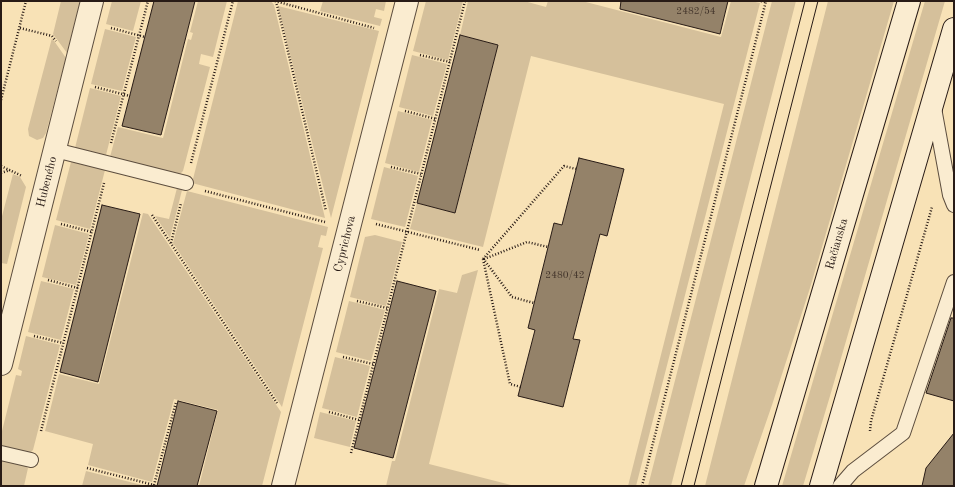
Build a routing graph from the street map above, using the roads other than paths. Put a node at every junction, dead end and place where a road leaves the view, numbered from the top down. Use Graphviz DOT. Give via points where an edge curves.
graph roads {
  1 [pos="92,1"];
  2 [pos="407,1"];
  3 [pos="909,1"];
  4 [pos="954,29"];
  5 [pos="933,102"];
  6 [pos="55,150"];
  7 [pos="186,184"];
  8 [pos="952,200"];
  9 [pos="954,282"];
  10 [pos="1,364"];
  11 [pos="1,453"];
  12 [pos="31,460"];
  13 [pos="283,486"];
  14 [pos="766,486"];
  15 [pos="821,486"];
  16 [pos="840,486"];
  1 -- 6 [label="main road, Hubeného"];
  2 -- 13 [label="main road, Cyprichova"];
  3 -- 14 [label="main road, Račianska"];
  4 -- 5 [label="main road"];
  5 -- 8 [label="lane"];
  5 -- 15 [label="main road"];
  6 -- 7 [label="lane"];
  6 -- 10 [label="main road, Hubeného"];
  9 -- 16 [label="lane" via="903,433 853,471"];
  11 -- 12 [label="lane"];
}
